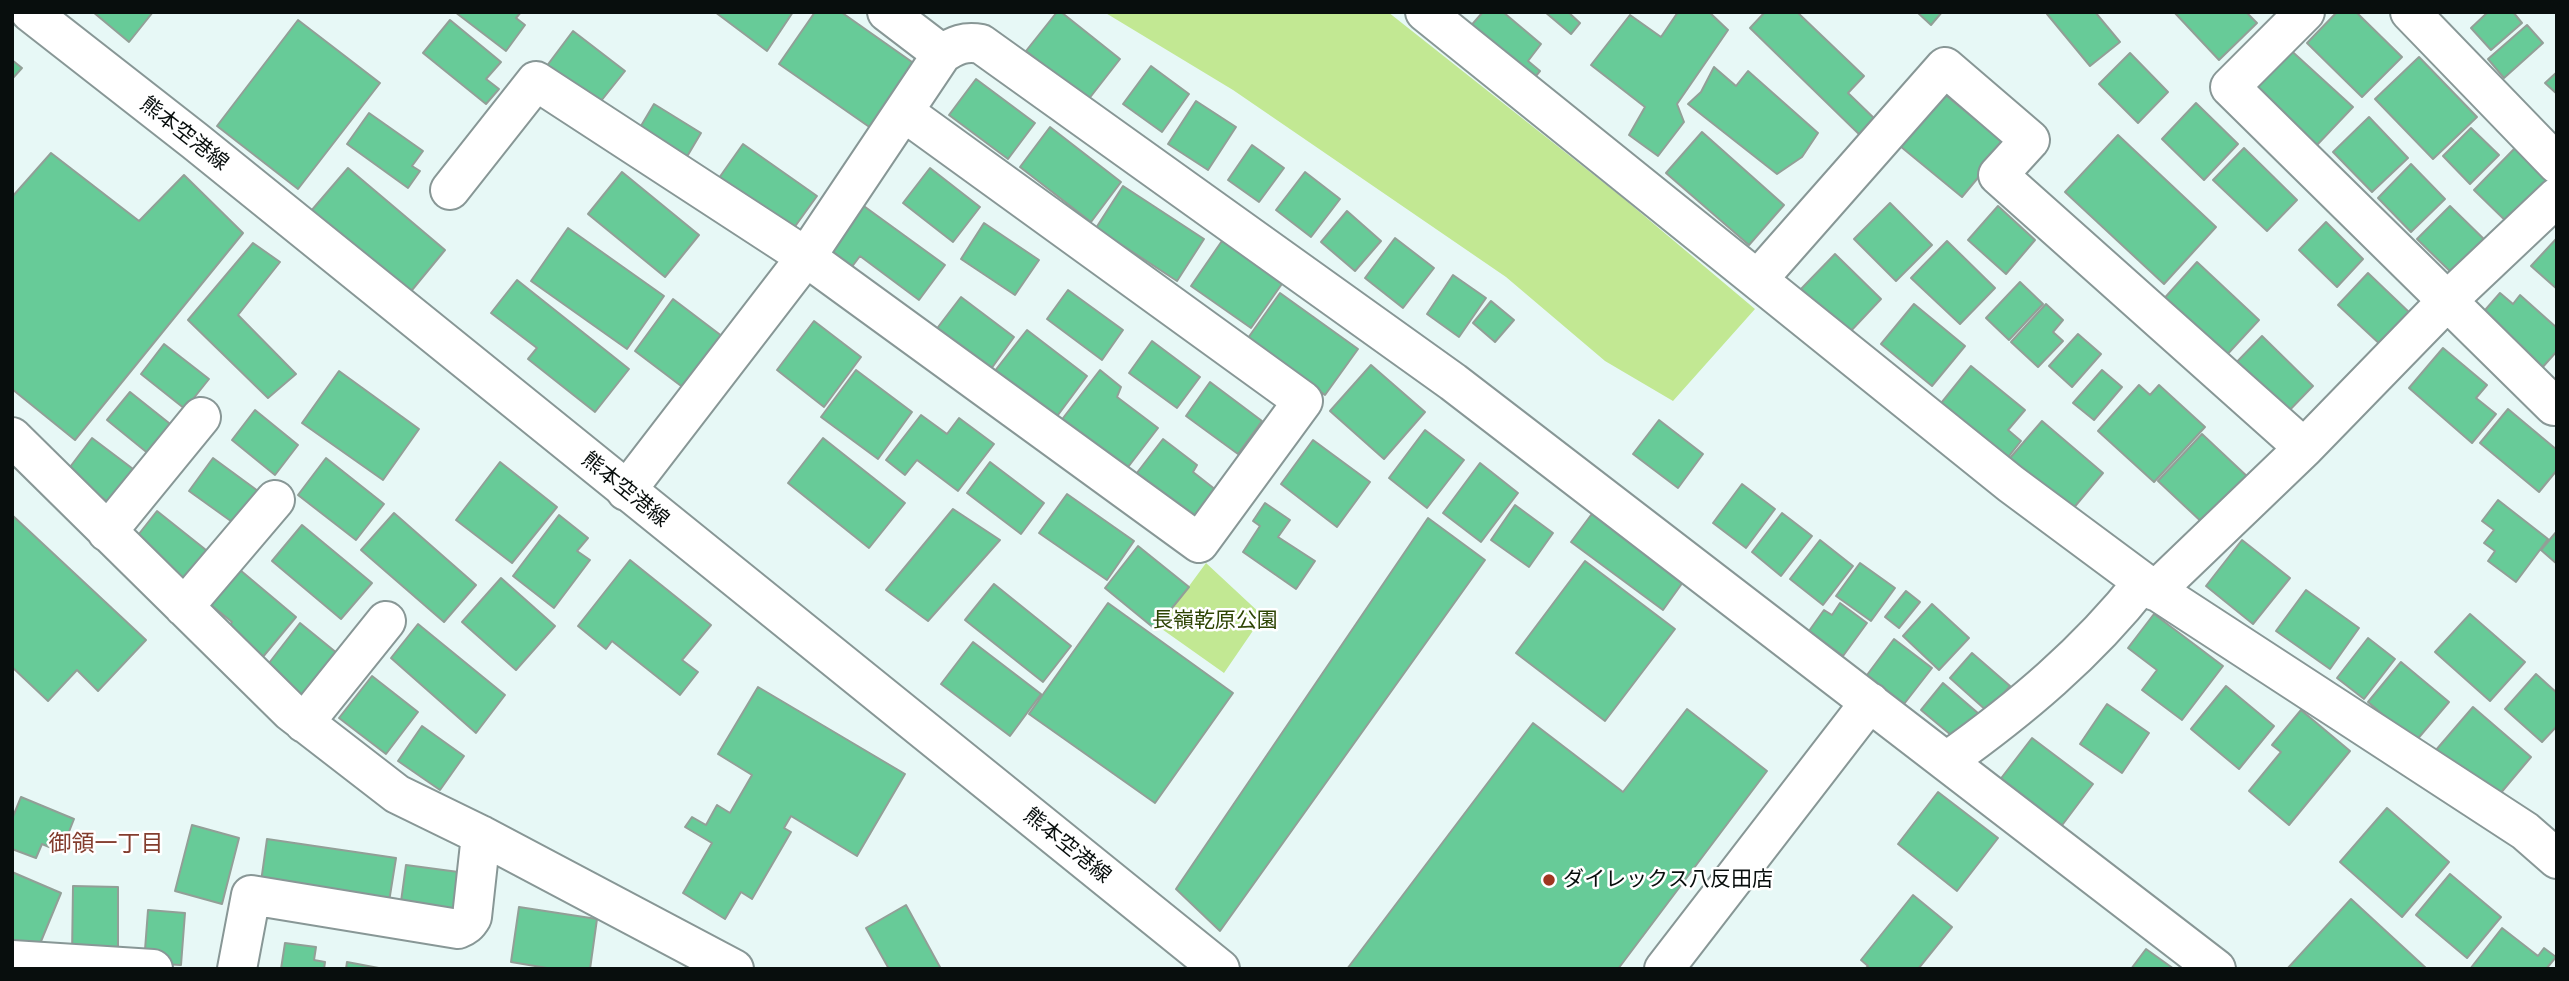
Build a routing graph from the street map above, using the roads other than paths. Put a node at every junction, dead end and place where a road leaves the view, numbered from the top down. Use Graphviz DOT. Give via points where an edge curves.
graph roads {
  1 [pos="30,12"];
  2 [pos="887,12"];
  3 [pos="1425,12"];
  4 [pos="2305,12"];
  5 [pos="2410,12"];
  6 [pos="964,36"];
  7 [pos="904,112"];
  8 [pos="2557,164"];
  9 [pos="450,190"];
  10 [pos="2557,197"];
  11 [pos="806,257"];
  12 [pos="1758,279"];
  13 [pos="2448,300"];
  14 [pos="2554,406"];
  15 [pos="201,417"];
  16 [pos="12,438"];
  17 [pos="2304,448"];
  18 [pos="626,491"];
  19 [pos="275,500"];
  20 [pos="107,532"];
  21 [pos="2149,587"];
  22 [pos="184,607"];
  23 [pos="386,621"];
  24 [pos="1870,702"];
  25 [pos="304,723"];
  26 [pos="1947,761"];
  27 [pos="481,835"];
  28 [pos="2557,859"];
  29 [pos="12,960"];
  30 [pos="153,969"];
  31 [pos="237,969"];
  32 [pos="734,969"];
  33 [pos="1220,969"];
  34 [pos="1664,969"];
  35 [pos="2216,969"];
  1 -- 18 [label="street, 熊本空港線"];
  2 -- 6 [label="street"];
  3 -- 12 [label="street"];
  4 -- 13 [label="street" via="2230,87"];
  5 -- 8 [label="street"];
  6 -- 7 [label="street"];
  6 -- 24 [label="street" via="1453,382"];
  7 -- 11 [label="street"];
  7 -- 11 [label="street" via="1303,401 1199,543"];
  9 -- 11 [label="street" via="536,81"];
  10 -- 13 [label="street"];
  11 -- 18 [label="street"];
  12 -- 17 [label="street" via="1945,66 2030,140 1998,175"];
  12 -- 21 [label="street" via="2011,484"];
  13 -- 14 [label="street"];
  13 -- 17 [label="street"];
  15 -- 20 [label="street"];
  16 -- 20 [label="street"];
  17 -- 21 [label="street"];
  18 -- 33 [label="street, 熊本空港線"];
  19 -- 22 [label="street"];
  20 -- 22 [label="street"];
  21 -- 26 [label="street" via="2066,667"];
  21 -- 28 [label="street" via="2525,831"];
  22 -- 25 [label="street"];
  23 -- 25 [label="street"];
  24 -- 26 [label="street"];
  24 -- 34 [label="street"];
  25 -- 27 [label="street" via="397,794"];
  26 -- 35 [label="street"];
  27 -- 31 [label="street" via="471,917 464,927 251,895"];
  27 -- 32 [label="street"];
  29 -- 30 [label="street"];
}
